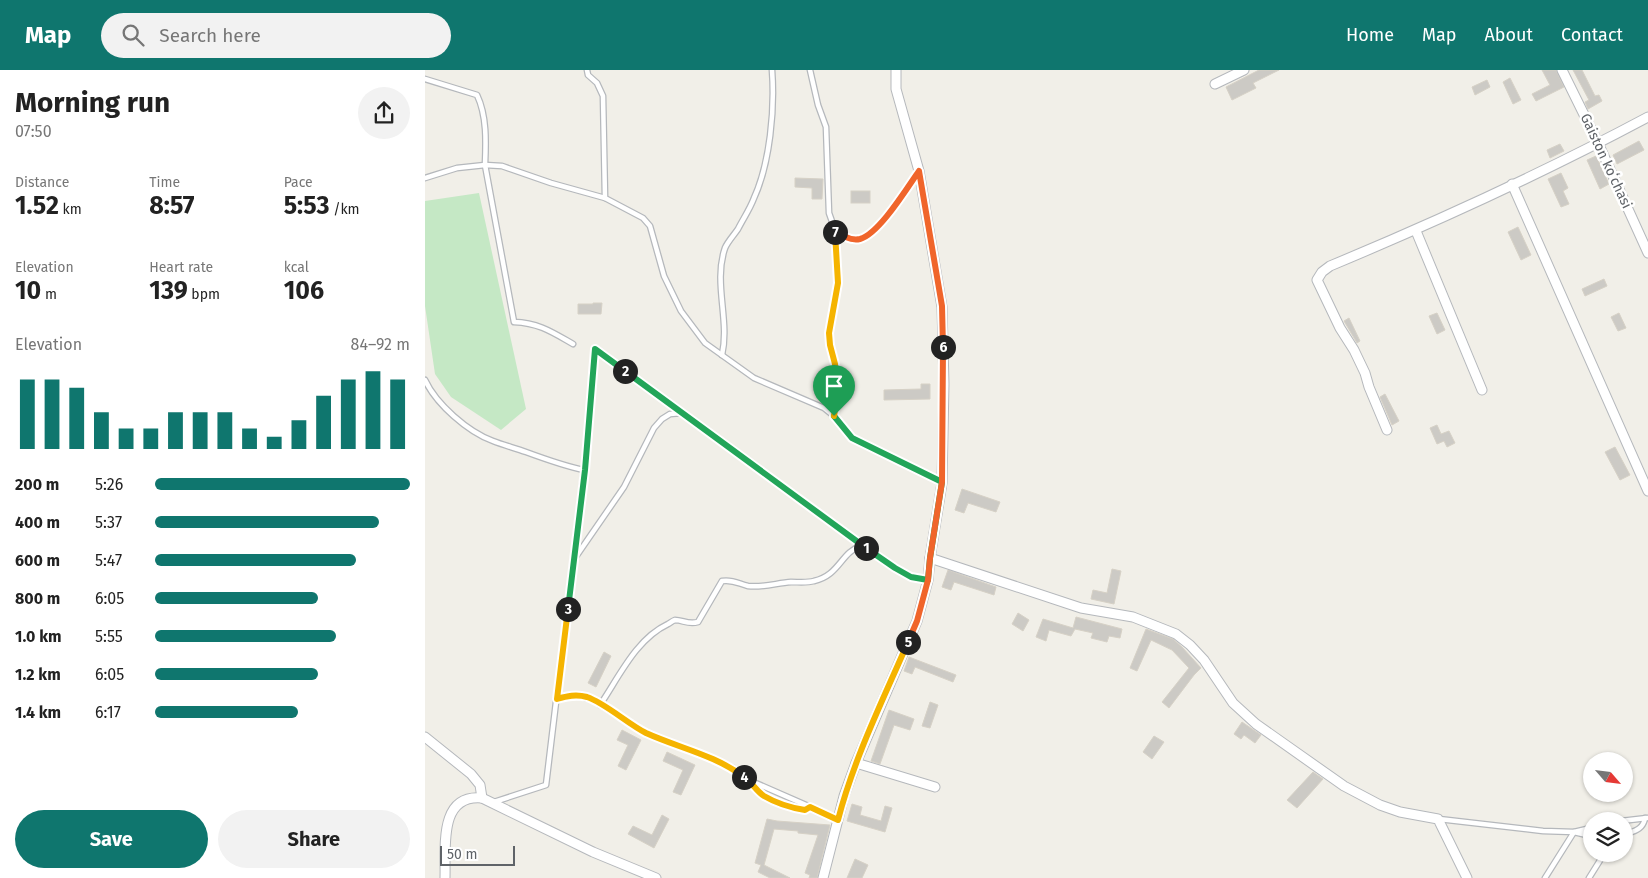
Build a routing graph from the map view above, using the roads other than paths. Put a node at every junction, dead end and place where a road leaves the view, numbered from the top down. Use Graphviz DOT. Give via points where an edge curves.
graph roads {
  1 [pos="587,70"];
  2 [pos="772,70"];
  3 [pos="810,70"];
  4 [pos="896,70"];
  5 [pos="1244,70"];
  6 [pos="1562,70"];
  7 [pos="425,80"];
  8 [pos="1215,84"];
  9 [pos="1648,117"];
  10 [pos="1598,143"];
  11 [pos="485,165"];
  12 [pos="919,171"];
  13 [pos="425,178"];
  14 [pos="1512,184"];
  15 [pos="605,198"];
  16 [pos="835,230"];
  17 [pos="1416,231"];
  18 [pos="1647,249"];
  19 [pos="573,344"];
  20 [pos="722,355"];
  21 [pos="425,380"];
  22 [pos="1481,390"];
  23 [pos="682,413"];
  24 [pos="834,416"];
  25 [pos="1387,430"];
  26 [pos="585,470"];
  27 [pos="942,482"];
  28 [pos="1648,491"];
  29 [pos="862,545"];
  30 [pos="930,558"];
  31 [pos="573,560"];
  32 [pos="928,580"];
  33 [pos="557,699"];
  34 [pos="600,705"];
  35 [pos="425,737"];
  36 [pos="856,763"];
  37 [pos="751,782"];
  38 [pos="935,787"];
  39 [pos="482,798"];
  40 [pos="491,803"];
  41 [pos="810,807"];
  42 [pos="1647,818"];
  43 [pos="1438,819"];
  44 [pos="838,820"];
  45 [pos="1633,820"];
  46 [pos="1583,830"];
  47 [pos="1574,832"];
  48 [pos="1633,832"];
  49 [pos="1583,834"];
  50 [pos="1599,862"];
  51 [pos="445,878"];
  52 [pos="655,878"];
  53 [pos="823,878"];
  54 [pos="1467,878"];
  55 [pos="1545,878"];
  56 [pos="1589,878"];
  1 -- 15 [label="lane" via="603,96"];
  2 -- 20 [label="lane" via="773,108 767,150 754,199 725,247 721,268 725,342"];
  3 -- 16 [label="lane" via="826,127 829,213"];
  4 -- 12 [label="street" via="896,89"];
  5 -- 8 [label="street"];
  6 -- 10 [label="street, Gaiston koʻchasi"];
  7 -- 11 [label="lane" via="477,95 482,105"];
  9 -- 10 [label="street"];
  10 -- 14 [label="street"];
  10 -- 18 [label="street, Gaiston koʻchasi"];
  11 -- 13 [label="lane" via="457,168"];
  11 -- 15 [label="lane" via="502,166"];
  11 -- 19 [label="lane" via="514,322 544,326"];
  12 -- 16 [label="lane" via="870,234 859,239 848,238"];
  12 -- 27 [label="street" via="942,306"];
  14 -- 17 [label="street"];
  14 -- 28 [label="street"];
  15 -- 20 [label="lane" via="643,218 650,226 664,276 681,311 705,343"];
  16 -- 24 [label="lane" via="838,283 829,333 837,397"];
  17 -- 22 [label="street"];
  17 -- 25 [label="street" via="1330,266 1321,272 1317,280 1365,372"];
  20 -- 24 [label="lane" via="754,378 824,408"];
  21 -- 26 [label="lane" via="431,392 454,415 491,441 563,466"];
  23 -- 26 [label="lane" via="595,349"];
  23 -- 29 [label="lane"];
  23 -- 31 [label="lane" via="670,414 654,428 624,487"];
  24 -- 27 [label="lane" via="852,438"];
  26 -- 31 [label="lane"];
  27 -- 30 [label="street"];
  29 -- 32 [label="lane" via="911,577"];
  29 -- 34 [label="lane" via="851,551 834,572 812,582 749,586 729,580 722,582 698,622 691,624 675,620 646,639"];
  30 -- 32 [label="street"];
  30 -- 43 [label="street" via="1081,608 1133,616 1177,634 1203,660 1233,703 1272,735 1344,786 1380,805"];
  31 -- 33 [label="lane"];
  32 -- 36 [label="street" via="917,621"];
  33 -- 34 [label="lane" via="583,696"];
  33 -- 40 [label="lane" via="546,785"];
  34 -- 37 [label="lane" via="644,732 733,768"];
  35 -- 39 [label="street" via="471,774 479,784"];
  36 -- 38 [label="street"];
  36 -- 44 [label="street"];
  37 -- 41 [label="lane"];
  37 -- 41 [label="lane" via="764,796 785,805 805,810"];
  39 -- 40 [label="street"];
  39 -- 51 [label="street" via="471,797 450,812"];
  40 -- 52 [label="street"];
  41 -- 44 [label="lane"];
  42 -- 45 [label="lane"];
  42 -- 48 [label="lane" via="1638,831"];
  43 -- 47 [label="lane" via="1543,832"];
  43 -- 54 [label="street"];
  44 -- 53 [label="street"];
  46 -- 47 [label="lane"];
  47 -- 49 [label="lane"];
  47 -- 55 [label="lane"];
  50 -- 56 [label="lane"];
}
